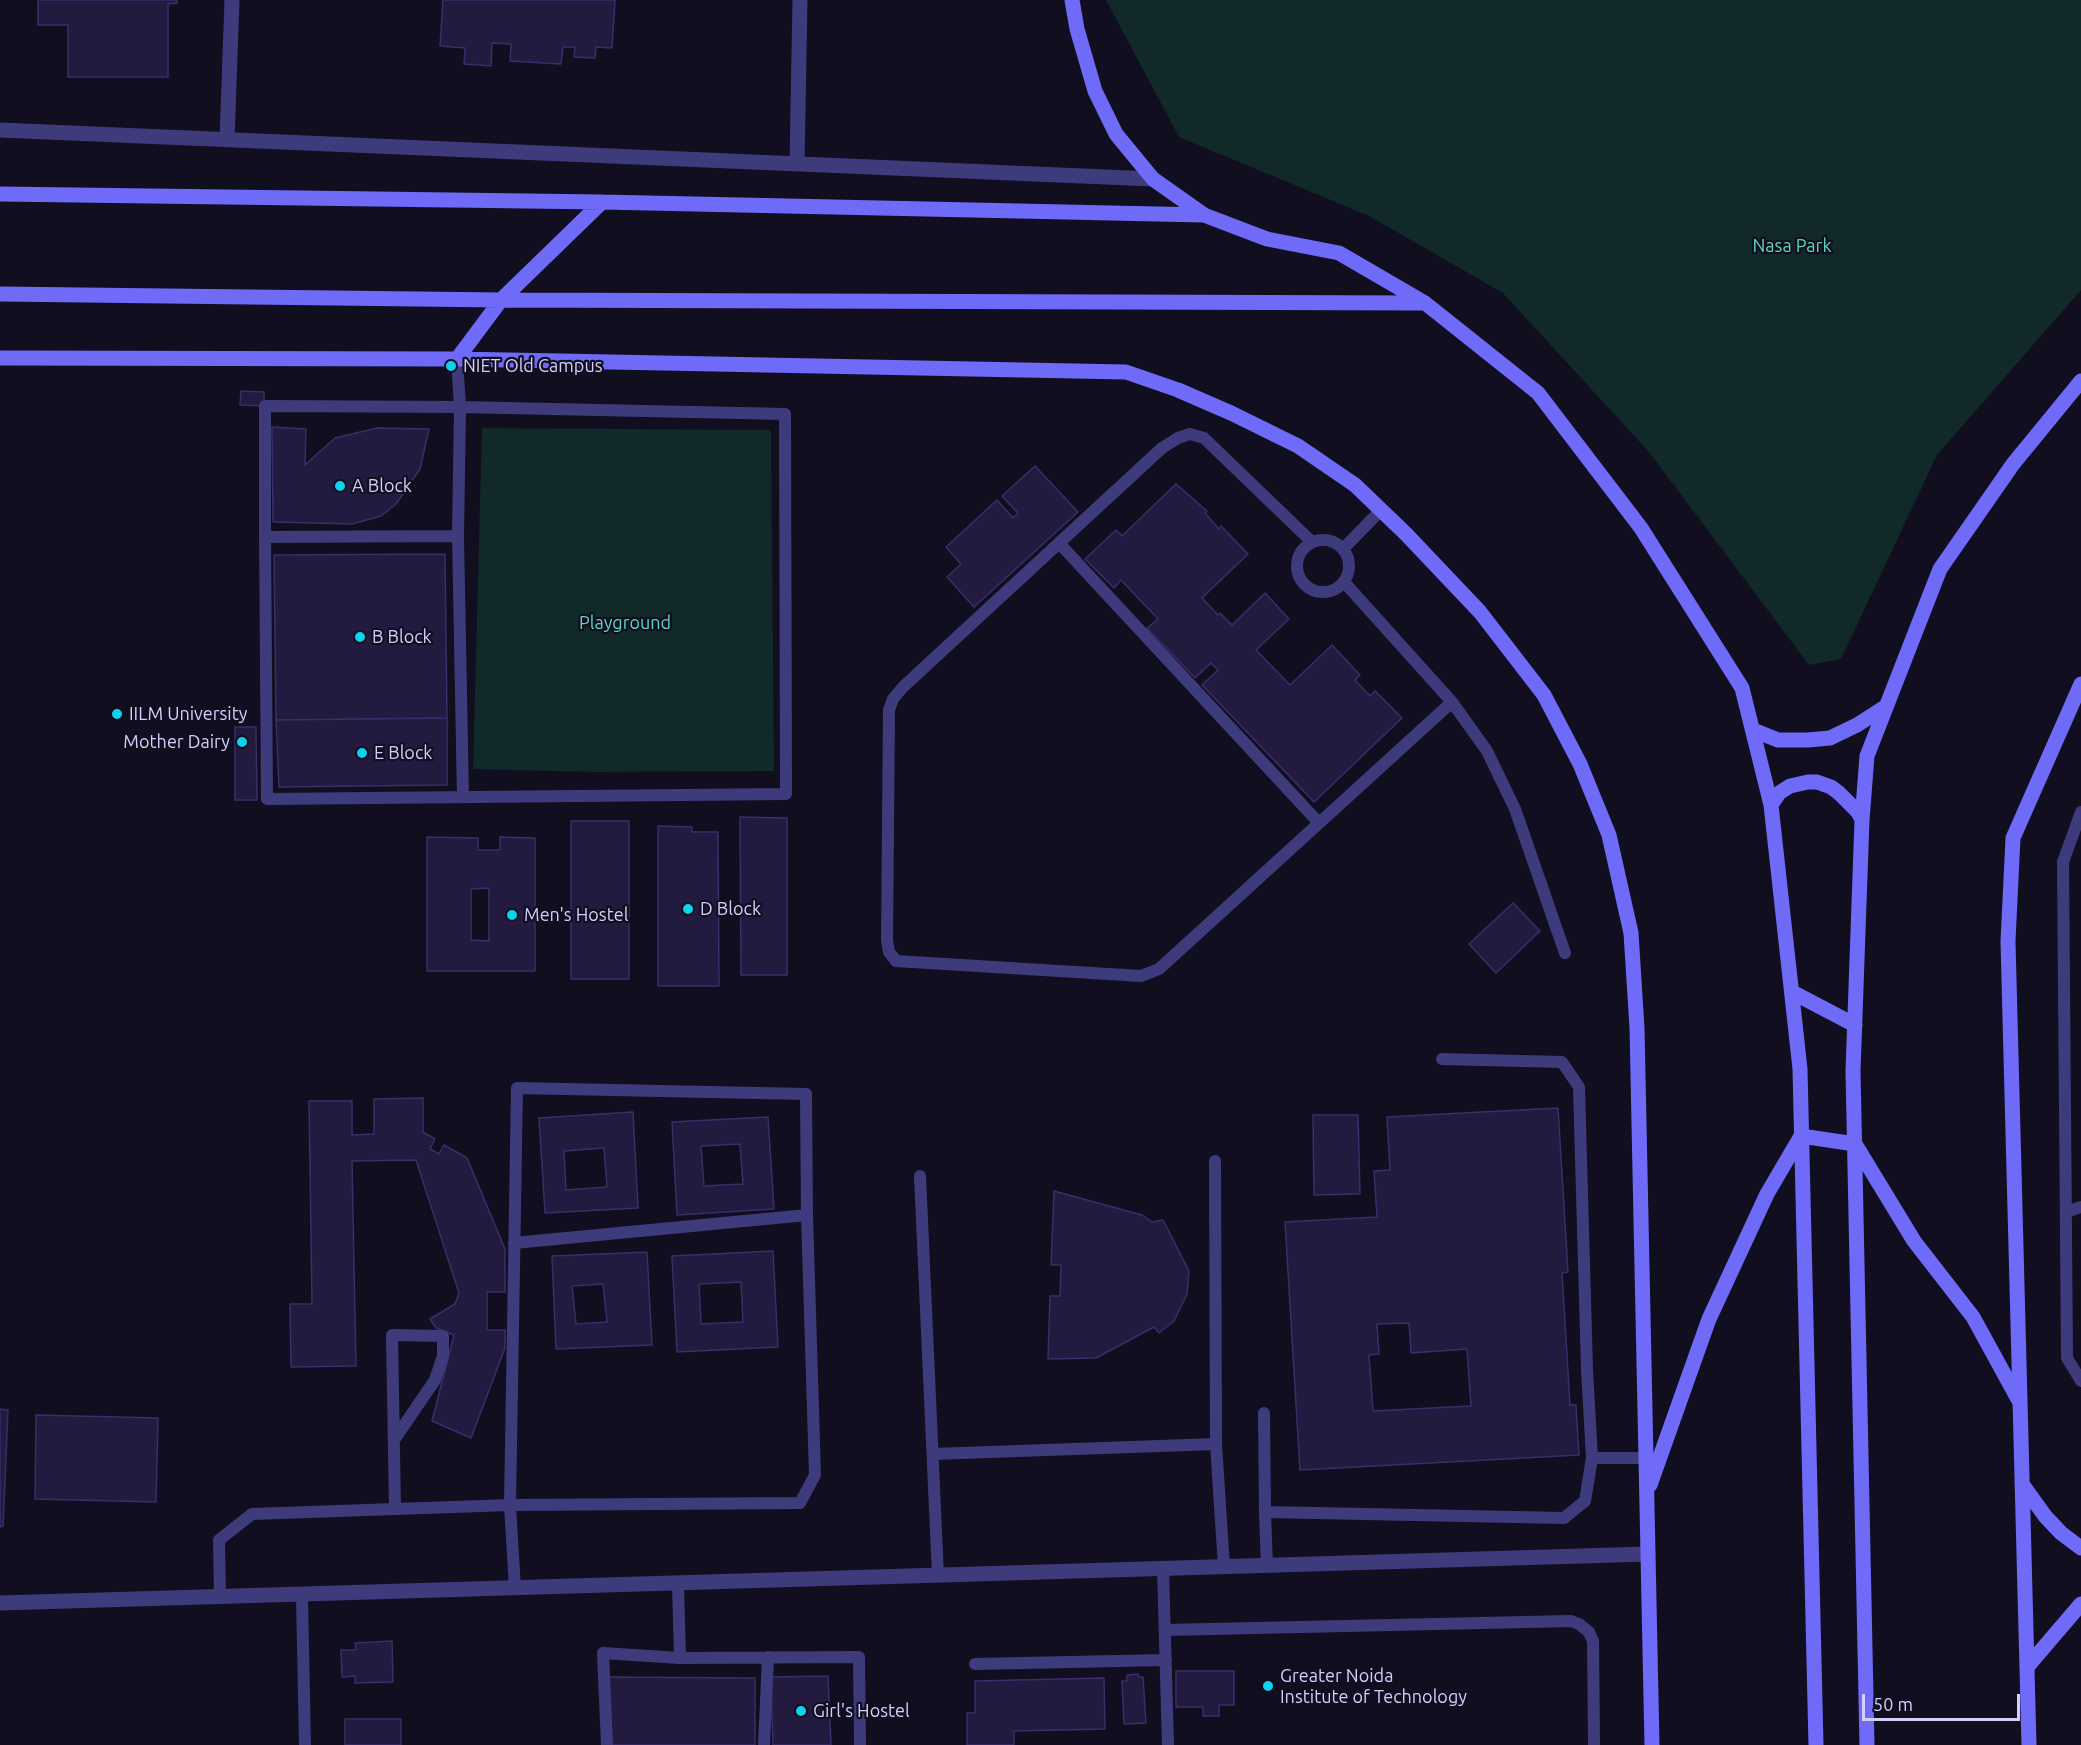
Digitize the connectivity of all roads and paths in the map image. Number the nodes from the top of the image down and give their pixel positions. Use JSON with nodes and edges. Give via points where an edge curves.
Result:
{"nodes":[{"id":1,"x":232,"y":0,"type":"edge"},
{"id":2,"x":800,"y":0,"type":"edge"},
{"id":3,"x":1072,"y":0,"type":"edge"},
{"id":4,"x":0,"y":130,"type":"edge"},
{"id":5,"x":227,"y":140,"type":"junction"},
{"id":6,"x":797,"y":164,"type":"junction"},
{"id":7,"x":1153,"y":179,"type":"junction"},
{"id":8,"x":0,"y":194,"type":"edge"},
{"id":9,"x":602,"y":202,"type":"junction"},
{"id":10,"x":1204,"y":215,"type":"junction"},
{"id":11,"x":0,"y":294,"type":"edge"},
{"id":12,"x":501,"y":300,"type":"junction"},
{"id":13,"x":1425,"y":303,"type":"junction"},
{"id":14,"x":0,"y":358,"type":"edge"},
{"id":15,"x":457,"y":359,"type":"junction"},
{"id":16,"x":2081,"y":381,"type":"edge"},
{"id":17,"x":460,"y":407,"type":"junction"},
{"id":18,"x":1381,"y":510,"type":"junction"},
{"id":19,"x":458,"y":536,"type":"junction"},
{"id":20,"x":265,"y":537,"type":"junction"},
{"id":21,"x":1312,"y":542,"type":"junction"},
{"id":22,"x":1059,"y":543,"type":"junction"},
{"id":23,"x":1344,"y":549,"type":"junction"},
{"id":24,"x":1344,"y":582,"type":"junction"},
{"id":25,"x":2081,"y":684,"type":"edge"},
{"id":26,"x":1452,"y":702,"type":"junction"},
{"id":27,"x":1885,"y":708,"type":"junction"},
{"id":28,"x":1753,"y":730,"type":"junction"},
{"id":29,"x":463,"y":797,"type":"junction"},
{"id":30,"x":1772,"y":805,"type":"junction"},
{"id":31,"x":2080,"y":818,"type":"edge"},
{"id":32,"x":1862,"y":820,"type":"junction"},
{"id":33,"x":1319,"y":823,"type":"junction"},
{"id":34,"x":1565,"y":953,"type":"dead end"},
{"id":35,"x":1792,"y":992,"type":"junction"},
{"id":36,"x":1855,"y":1025,"type":"junction"},
{"id":37,"x":1442,"y":1059,"type":"dead end"},
{"id":38,"x":1802,"y":1136,"type":"junction"},
{"id":39,"x":1855,"y":1144,"type":"junction"},
{"id":40,"x":1215,"y":1161,"type":"dead end"},
{"id":41,"x":921,"y":1176,"type":"dead end"},
{"id":42,"x":2081,"y":1207,"type":"edge"},
{"id":43,"x":2066,"y":1212,"type":"junction"},
{"id":44,"x":807,"y":1215,"type":"junction"},
{"id":45,"x":514,"y":1243,"type":"junction"},
{"id":46,"x":2081,"y":1381,"type":"edge"},
{"id":47,"x":2020,"y":1403,"type":"junction"},
{"id":48,"x":1264,"y":1413,"type":"dead end"},
{"id":49,"x":394,"y":1440,"type":"junction"},
{"id":50,"x":1216,"y":1444,"type":"junction"},
{"id":51,"x":933,"y":1454,"type":"junction"},
{"id":52,"x":1592,"y":1458,"type":"junction"},
{"id":53,"x":1646,"y":1458,"type":"junction"},
{"id":54,"x":2022,"y":1484,"type":"junction"},
{"id":55,"x":1647,"y":1493,"type":"junction"},
{"id":56,"x":510,"y":1505,"type":"junction"},
{"id":57,"x":395,"y":1509,"type":"junction"},
{"id":58,"x":1265,"y":1512,"type":"junction"},
{"id":59,"x":2081,"y":1548,"type":"edge"},
{"id":60,"x":1648,"y":1554,"type":"junction"},
{"id":61,"x":1267,"y":1566,"type":"junction"},
{"id":62,"x":1224,"y":1568,"type":"junction"},
{"id":63,"x":1163,"y":1569,"type":"junction"},
{"id":64,"x":938,"y":1576,"type":"junction"},
{"id":65,"x":678,"y":1584,"type":"junction"},
{"id":66,"x":515,"y":1589,"type":"junction"},
{"id":67,"x":220,"y":1596,"type":"junction"},
{"id":68,"x":302,"y":1596,"type":"junction"},
{"id":69,"x":0,"y":1604,"type":"edge"},
{"id":70,"x":2081,"y":1604,"type":"edge"},
{"id":71,"x":1165,"y":1630,"type":"junction"},
{"id":72,"x":768,"y":1657,"type":"junction"},
{"id":73,"x":680,"y":1658,"type":"junction"},
{"id":74,"x":1166,"y":1660,"type":"junction"},
{"id":75,"x":975,"y":1664,"type":"dead end"},
{"id":76,"x":2027,"y":1666,"type":"junction"},
{"id":77,"x":1815,"y":1711,"type":"junction"},
{"id":78,"x":1866,"y":1711,"type":"junction"},
{"id":79,"x":305,"y":1745,"type":"edge"},
{"id":80,"x":607,"y":1745,"type":"edge"},
{"id":81,"x":764,"y":1745,"type":"edge"},
{"id":82,"x":860,"y":1745,"type":"edge"},
{"id":83,"x":1168,"y":1745,"type":"edge"},
{"id":84,"x":1594,"y":1745,"type":"edge"},
{"id":85,"x":1652,"y":1745,"type":"edge"},
{"id":86,"x":1811,"y":1745,"type":"edge"},
{"id":87,"x":1816,"y":1745,"type":"edge"},
{"id":88,"x":1867,"y":1745,"type":"edge"},
{"id":89,"x":1873,"y":1745,"type":"edge"},
{"id":90,"x":2029,"y":1745,"type":"edge"}],
"edges":[{"from":1,"to":5,"type":"street"},
{"from":2,"to":6,"type":"street"},
{"from":3,"to":7,"type":"street","via":[[1095,91],[1116,134]]},
{"from":4,"to":5,"type":"street"},
{"from":5,"to":6,"type":"street"},
{"from":6,"to":7,"type":"street"},
{"from":7,"to":10,"type":"street"},
{"from":8,"to":9,"type":"street"},
{"from":9,"to":10,"type":"street"},
{"from":9,"to":12,"type":"street"},
{"from":10,"to":13,"type":"street","via":[[1267,239],[1339,253]]},
{"from":11,"to":12,"type":"street"},
{"from":12,"to":13,"type":"street"},
{"from":12,"to":15,"type":"street"},
{"from":13,"to":28,"type":"street","via":[[1538,393],[1641,528],[1742,688]]},
{"from":14,"to":15,"type":"street"},
{"from":15,"to":17,"type":"lane"},
{"from":15,"to":18,"type":"street","via":[[1126,372],[1178,390],[1298,446],[1355,485]]},
{"from":16,"to":27,"type":"street","via":[[2013,464],[1941,569]]},
{"from":17,"to":19,"type":"lane"},
{"from":17,"to":20,"type":"lane","via":[[265,406]]},
{"from":17,"to":29,"type":"lane","via":[[785,414],[786,794]]},
{"from":18,"to":23,"type":"lane"},
{"from":18,"to":53,"type":"street","via":[[1480,612],[1544,695],[1580,764],[1609,835],[1631,933],[1637,1028]]},
{"from":19,"to":20,"type":"lane"},
{"from":19,"to":29,"type":"lane"},
{"from":20,"to":29,"type":"lane","via":[[267,799]]},
{"from":21,"to":22,"type":"lane","via":[[1215,447],[1190,434],[1162,448]]},
{"from":21,"to":23,"type":"lane","via":[[1329,540]]},
{"from":21,"to":24,"type":"lane","via":[[1296,562],[1300,579],[1321,592]]},
{"from":22,"to":33,"type":"lane"},
{"from":22,"to":33,"type":"lane","via":[[893,699],[889,710],[887,940],[896,961],[1141,976],[1159,969]]},
{"from":23,"to":24,"type":"lane","via":[[1350,565]]},
{"from":24,"to":26,"type":"lane"},
{"from":25,"to":47,"type":"street","via":[[2013,838],[2008,941]]},
{"from":26,"to":33,"type":"lane"},
{"from":26,"to":34,"type":"lane","via":[[1487,751],[1515,809]]},
{"from":27,"to":28,"type":"street","via":[[1830,738],[1778,740]]},
{"from":27,"to":32,"type":"street","via":[[1867,756]]},
{"from":28,"to":30,"type":"street"},
{"from":30,"to":32,"type":"street","via":[[1790,786],[1824,783],[1839,793]]},
{"from":30,"to":35,"type":"street"},
{"from":31,"to":43,"type":"lane","via":[[2063,862]]},
{"from":32,"to":36,"type":"street"},
{"from":35,"to":36,"type":"street"},
{"from":35,"to":38,"type":"street"},
{"from":36,"to":39,"type":"street"},
{"from":37,"to":52,"type":"lane","via":[[1562,1062],[1579,1087]]},
{"from":38,"to":39,"type":"street"},
{"from":38,"to":55,"type":"street","via":[[1767,1194],[1709,1319]]},
{"from":38,"to":77,"type":"street"},
{"from":39,"to":47,"type":"street","via":[[1914,1241],[1973,1317]]},
{"from":39,"to":78,"type":"street"},
{"from":40,"to":50,"type":"lane"},
{"from":41,"to":51,"type":"lane"},
{"from":42,"to":43,"type":"lane"},
{"from":43,"to":46,"type":"lane","via":[[2067,1358]]},
{"from":44,"to":45,"type":"lane"},
{"from":44,"to":45,"type":"lane","via":[[806,1094],[517,1088]]},
{"from":44,"to":56,"type":"lane","via":[[815,1475],[800,1503]]},
{"from":45,"to":56,"type":"lane"},
{"from":47,"to":54,"type":"street"},
{"from":48,"to":58,"type":"lane"},
{"from":49,"to":49,"type":"lane","via":[[392,1335],[443,1336],[443,1356],[435,1380]]},
{"from":49,"to":57,"type":"lane"},
{"from":50,"to":51,"type":"lane"},
{"from":50,"to":62,"type":"lane"},
{"from":51,"to":64,"type":"lane"},
{"from":52,"to":53,"type":"lane"},
{"from":52,"to":58,"type":"lane","via":[[1585,1501],[1564,1518]]},
{"from":53,"to":55,"type":"street"},
{"from":54,"to":59,"type":"street","via":[[2044,1516]]},
{"from":54,"to":76,"type":"street"},
{"from":55,"to":60,"type":"street"},
{"from":56,"to":57,"type":"lane"},
{"from":56,"to":66,"type":"lane"},
{"from":57,"to":67,"type":"lane","via":[[252,1514],[219,1540]]},
{"from":58,"to":61,"type":"lane"},
{"from":60,"to":61,"type":"street"},
{"from":60,"to":85,"type":"street"},
{"from":61,"to":62,"type":"street"},
{"from":62,"to":63,"type":"street"},
{"from":63,"to":64,"type":"street"},
{"from":63,"to":71,"type":"lane"},
{"from":64,"to":65,"type":"street"},
{"from":65,"to":66,"type":"street"},
{"from":65,"to":73,"type":"lane"},
{"from":66,"to":68,"type":"street"},
{"from":67,"to":68,"type":"street"},
{"from":67,"to":69,"type":"street"},
{"from":68,"to":79,"type":"lane"},
{"from":70,"to":76,"type":"street"},
{"from":71,"to":74,"type":"lane"},
{"from":71,"to":84,"type":"lane","via":[[1571,1621],[1589,1632],[1593,1641]]},
{"from":72,"to":73,"type":"lane"},
{"from":72,"to":81,"type":"lane"},
{"from":72,"to":82,"type":"lane","via":[[859,1657]]},
{"from":73,"to":80,"type":"lane","via":[[603,1653]]},
{"from":74,"to":75,"type":"lane"},
{"from":74,"to":83,"type":"lane"},
{"from":76,"to":90,"type":"street"},
{"from":77,"to":86,"type":"street"},
{"from":77,"to":87,"type":"street"},
{"from":78,"to":88,"type":"street"},
{"from":78,"to":89,"type":"street"}]}
